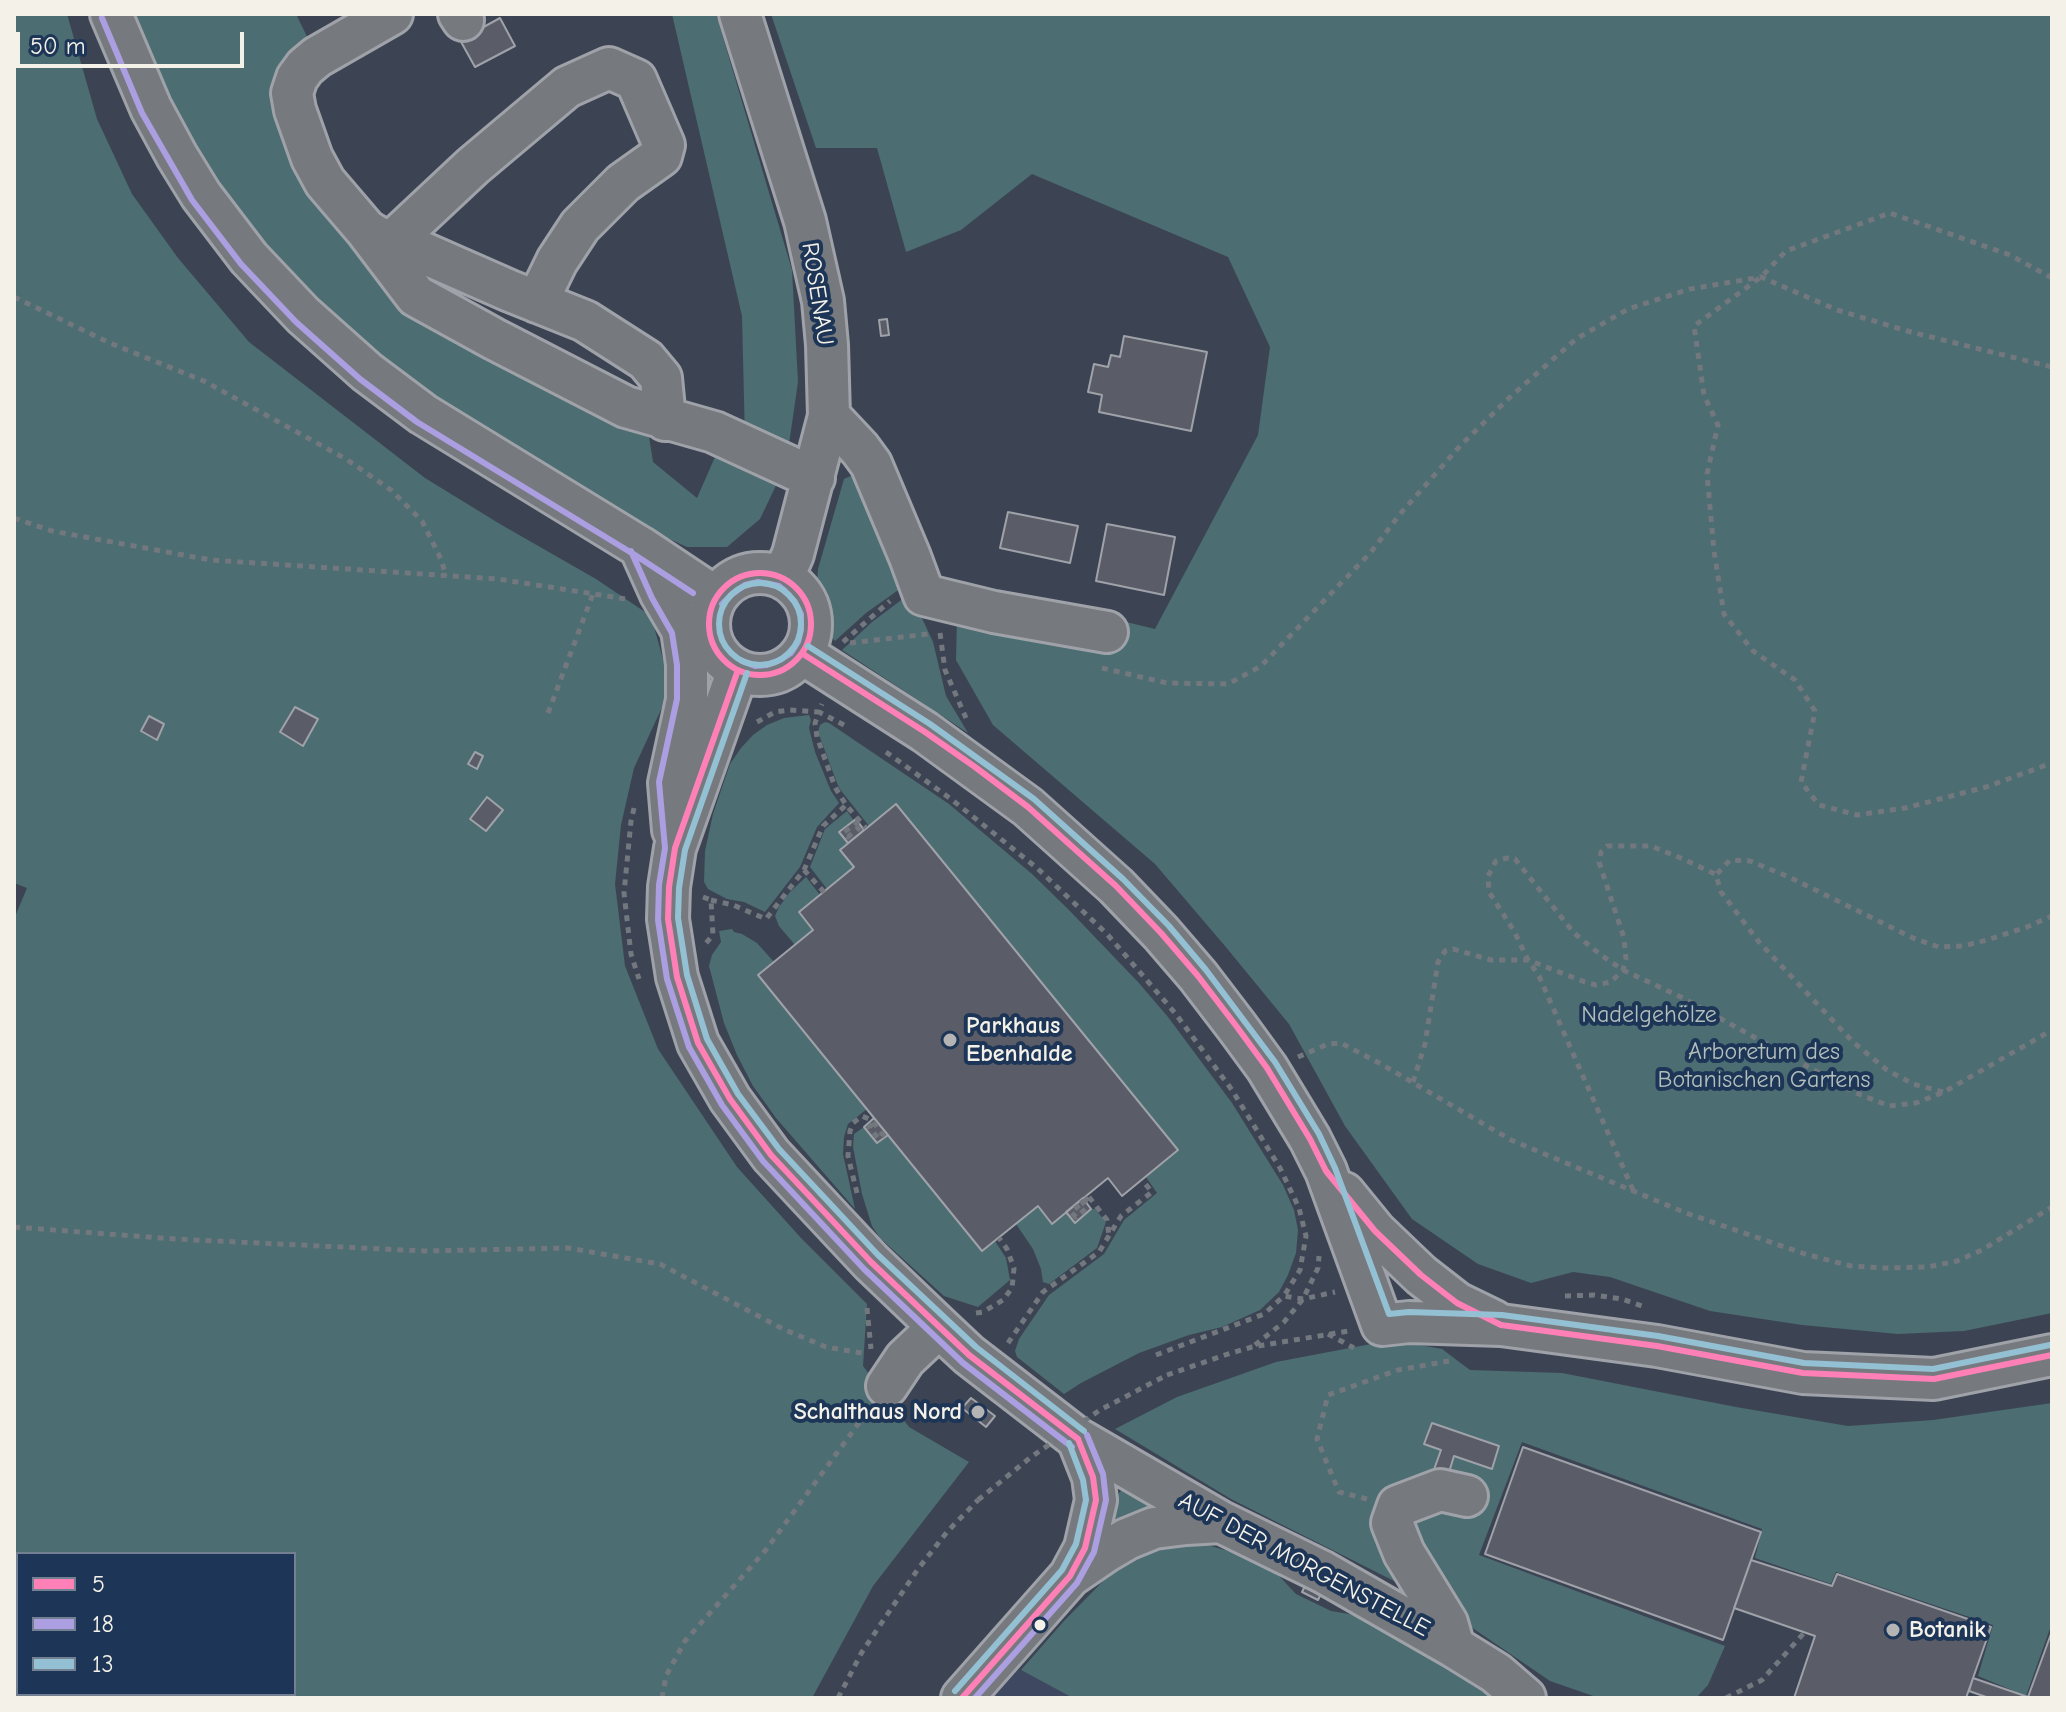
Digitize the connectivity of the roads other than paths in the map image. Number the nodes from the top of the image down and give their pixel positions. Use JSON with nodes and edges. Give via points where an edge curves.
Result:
{"nodes":[{"id":1,"x":111,"y":14,"type":"edge"},
{"id":2,"x":392,"y":14,"type":"edge"},
{"id":3,"x":740,"y":14,"type":"edge"},
{"id":4,"x":380,"y":235,"type":"junction"},
{"id":5,"x":537,"y":302,"type":"junction"},
{"id":6,"x":829,"y":416,"type":"junction"},
{"id":7,"x":665,"y":420,"type":"junction"},
{"id":8,"x":814,"y":478,"type":"junction"},
{"id":9,"x":640,"y":547,"type":"junction"},
{"id":10,"x":783,"y":577,"type":"junction"},
{"id":11,"x":715,"y":597,"type":"junction"},
{"id":12,"x":1095,"y":632,"type":"road end"},
{"id":13,"x":825,"y":657,"type":"junction"},
{"id":14,"x":738,"y":670,"type":"junction"},
{"id":15,"x":675,"y":848,"type":"junction"},
{"id":16,"x":1326,"y":1171,"type":"junction"},
{"id":17,"x":953,"y":1320,"type":"junction"},
{"id":18,"x":1501,"y":1325,"type":"junction"},
{"id":19,"x":2052,"y":1355,"type":"edge"},
{"id":20,"x":879,"y":1370,"type":"road end"},
{"id":21,"x":1062,"y":1444,"type":"junction"},
{"id":22,"x":1467,"y":1496,"type":"dead end"},
{"id":23,"x":1221,"y":1522,"type":"junction"},
{"id":24,"x":1070,"y":1576,"type":"junction"},
{"id":25,"x":1454,"y":1647,"type":"junction"},
{"id":26,"x":962,"y":1698,"type":"edge"},
{"id":27,"x":1525,"y":1698,"type":"edge"}],
"edges":[{"from":1,"to":9,"type":"street","via":[[177,156],[222,224],[273,285],[346,354],[423,414]]},
{"from":2,"to":4,"type":"street","via":[[317,57],[297,78],[292,93],[325,182]]},
{"from":3,"to":6,"type":"street","name":"ROSENAU","via":[[815,261],[826,331]]},
{"from":4,"to":5,"type":"street"},
{"from":4,"to":5,"type":"street","via":[[567,87],[609,68],[636,80],[664,145],[661,156],[623,183],[580,226]]},
{"from":4,"to":7,"type":"street","via":[[416,296],[626,407]]},
{"from":5,"to":7,"type":"street","via":[[585,321],[646,360],[661,378]]},
{"from":6,"to":8,"type":"street","name":"ROSENAU"},
{"from":6,"to":12,"type":"street","via":[[871,464],[924,595]]},
{"from":7,"to":8,"type":"street","via":[[714,432]]},
{"from":8,"to":10,"type":"street","name":"ROSENAU"},
{"from":9,"to":11,"type":"street"},
{"from":9,"to":15,"type":"street","via":[[682,630],[687,664],[687,700],[669,783]]},
{"from":10,"to":11,"type":"street","via":[[758,572],[741,576]]},
{"from":10,"to":13,"type":"street","via":[[803,596],[811,612],[811,630]]},
{"from":11,"to":14,"type":"street","via":[[709,632],[724,661]]},
{"from":13,"to":14,"type":"street","via":[[769,675]]},
{"from":13,"to":16,"type":"street","via":[[996,783],[1116,886],[1237,1027]]},
{"from":14,"to":15,"type":"street"},
{"from":15,"to":17,"type":"street","name":"AUF DER MORGENSTELLE","via":[[668,919],[677,977],[698,1043],[730,1099],[771,1155],[871,1262]]},
{"from":16,"to":18,"type":"street","via":[[1375,1231],[1421,1275],[1457,1303]]},
{"from":16,"to":18,"type":"street","via":[[1382,1325]]},
{"from":17,"to":20,"type":"street","via":[[905,1359]]},
{"from":17,"to":21,"type":"street","name":"AUF DER MORGENSTELLE","via":[[969,1355]]},
{"from":18,"to":19,"type":"street","via":[[1803,1373],[1934,1379]]},
{"from":21,"to":23,"type":"street","name":"AUF DER MORGENSTELLE"},
{"from":21,"to":24,"type":"street","via":[[1093,1477],[1096,1500],[1085,1548]]},
{"from":22,"to":25,"type":"street","via":[[1440,1490],[1398,1506],[1392,1523],[1447,1623]]},
{"from":23,"to":24,"type":"street","via":[[1154,1528]]},
{"from":23,"to":25,"type":"street","name":"AUF DER MORGENSTELLE","via":[[1323,1572]]},
{"from":24,"to":26,"type":"street"},
{"from":25,"to":27,"type":"street","name":"AUF DER MORGENSTELLE"}]}
